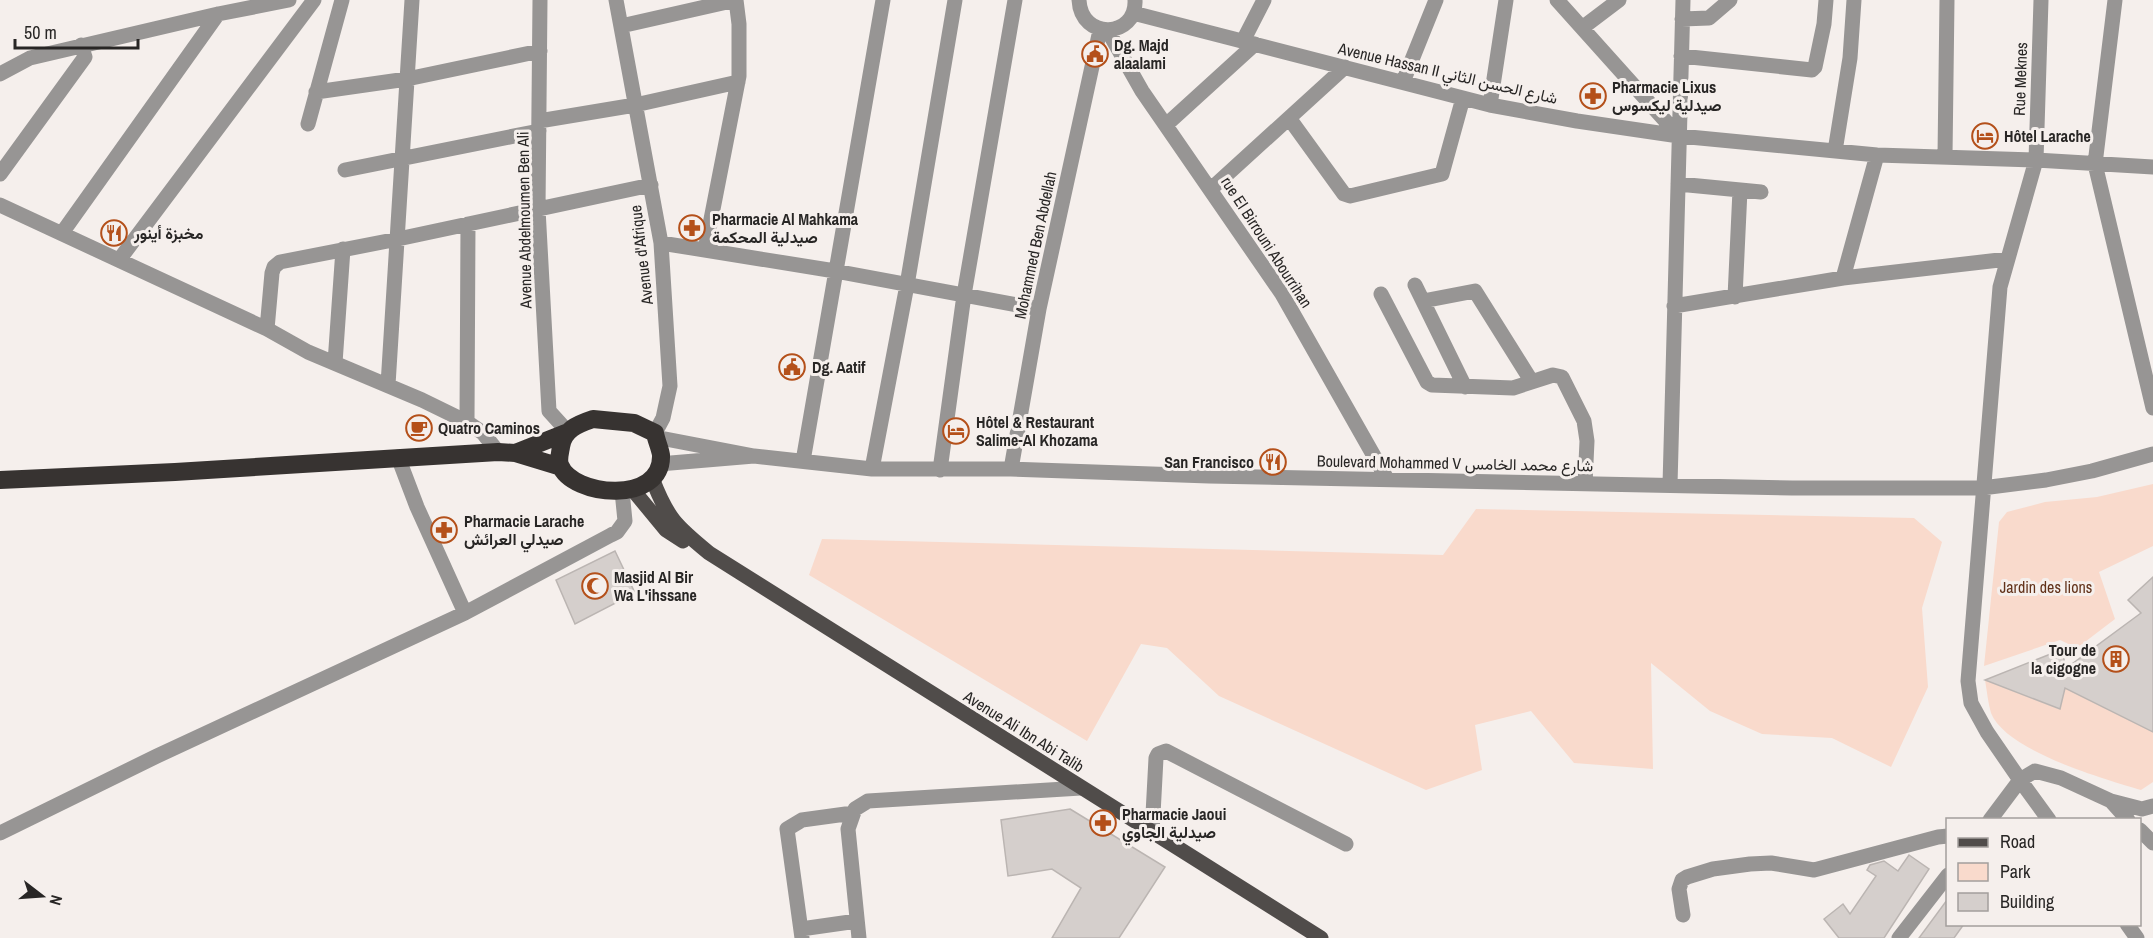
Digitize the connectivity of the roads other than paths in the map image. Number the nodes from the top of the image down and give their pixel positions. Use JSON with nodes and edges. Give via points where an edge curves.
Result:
{"nodes":[{"id":1,"x":289,"y":0,"type":"edge"},
{"id":2,"x":314,"y":0,"type":"edge"},
{"id":3,"x":342,"y":0,"type":"edge"},
{"id":4,"x":412,"y":0,"type":"edge"},
{"id":5,"x":540,"y":0,"type":"edge"},
{"id":6,"x":616,"y":0,"type":"edge"},
{"id":7,"x":736,"y":0,"type":"edge"},
{"id":8,"x":883,"y":0,"type":"edge"},
{"id":9,"x":955,"y":0,"type":"edge"},
{"id":10,"x":1015,"y":0,"type":"edge"},
{"id":11,"x":1079,"y":0,"type":"edge"},
{"id":12,"x":1264,"y":0,"type":"edge"},
{"id":13,"x":1436,"y":0,"type":"edge"},
{"id":14,"x":1506,"y":0,"type":"edge"},
{"id":15,"x":1557,"y":0,"type":"edge"},
{"id":16,"x":1619,"y":0,"type":"edge"},
{"id":17,"x":1683,"y":0,"type":"edge"},
{"id":18,"x":1730,"y":0,"type":"edge"},
{"id":19,"x":1826,"y":0,"type":"edge"},
{"id":20,"x":1854,"y":0,"type":"edge"},
{"id":21,"x":1947,"y":0,"type":"edge"},
{"id":22,"x":2041,"y":0,"type":"edge"},
{"id":23,"x":2115,"y":0,"type":"edge"},
{"id":24,"x":1134,"y":6,"type":"edge"},
{"id":25,"x":218,"y":14,"type":"junction"},
{"id":26,"x":1682,"y":19,"type":"junction"},
{"id":27,"x":621,"y":26,"type":"junction"},
{"id":28,"x":1582,"y":28,"type":"junction"},
{"id":29,"x":1104,"y":30,"type":"junction"},
{"id":30,"x":1249,"y":43,"type":"junction"},
{"id":31,"x":81,"y":45,"type":"junction"},
{"id":32,"x":540,"y":51,"type":"junction"},
{"id":33,"x":1681,"y":56,"type":"junction"},
{"id":34,"x":1345,"y":67,"type":"junction"},
{"id":35,"x":0,"y":74,"type":"edge"},
{"id":36,"x":407,"y":79,"type":"junction"},
{"id":37,"x":738,"y":82,"type":"junction"},
{"id":38,"x":1403,"y":82,"type":"junction"},
{"id":39,"x":316,"y":92,"type":"junction"},
{"id":40,"x":1463,"y":98,"type":"junction"},
{"id":41,"x":635,"y":105,"type":"junction"},
{"id":42,"x":1490,"y":105,"type":"junction"},
{"id":43,"x":1289,"y":118,"type":"junction"},
{"id":44,"x":308,"y":124,"type":"dead end"},
{"id":45,"x":1166,"y":125,"type":"junction"},
{"id":46,"x":539,"y":126,"type":"junction"},
{"id":47,"x":1679,"y":136,"type":"junction"},
{"id":48,"x":1835,"y":151,"type":"junction"},
{"id":49,"x":1877,"y":155,"type":"junction"},
{"id":50,"x":1945,"y":156,"type":"junction"},
{"id":51,"x":402,"y":159,"type":"junction"},
{"id":52,"x":2036,"y":160,"type":"junction"},
{"id":53,"x":2095,"y":164,"type":"junction"},
{"id":54,"x":2153,"y":167,"type":"edge"},
{"id":55,"x":345,"y":170,"type":"dead end"},
{"id":56,"x":0,"y":174,"type":"edge"},
{"id":57,"x":1678,"y":184,"type":"junction"},
{"id":58,"x":651,"y":185,"type":"junction"},
{"id":59,"x":1211,"y":189,"type":"junction"},
{"id":60,"x":1740,"y":190,"type":"junction"},
{"id":61,"x":1761,"y":192,"type":"dead end"},
{"id":62,"x":0,"y":205,"type":"edge"},
{"id":63,"x":538,"y":209,"type":"junction"},
{"id":64,"x":468,"y":224,"type":"junction"},
{"id":65,"x":62,"y":233,"type":"junction"},
{"id":66,"x":398,"y":239,"type":"junction"},
{"id":67,"x":661,"y":243,"type":"junction"},
{"id":68,"x":343,"y":249,"type":"junction"},
{"id":69,"x":705,"y":250,"type":"junction"},
{"id":70,"x":2008,"y":259,"type":"junction"},
{"id":71,"x":119,"y":260,"type":"junction"},
{"id":72,"x":835,"y":271,"type":"junction"},
{"id":73,"x":1843,"y":278,"type":"junction"},
{"id":74,"x":907,"y":285,"type":"junction"},
{"id":75,"x":1415,"y":285,"type":"dead end"},
{"id":76,"x":1382,"y":294,"type":"dead end"},
{"id":77,"x":964,"y":295,"type":"junction"},
{"id":78,"x":1735,"y":297,"type":"junction"},
{"id":79,"x":1423,"y":301,"type":"junction"},
{"id":80,"x":1674,"y":306,"type":"junction"},
{"id":81,"x":1040,"y":309,"type":"junction"},
{"id":82,"x":267,"y":329,"type":"junction"},
{"id":83,"x":335,"y":363,"type":"junction"},
{"id":84,"x":1532,"y":382,"type":"junction"},
{"id":85,"x":388,"y":386,"type":"junction"},
{"id":86,"x":1465,"y":387,"type":"junction"},
{"id":87,"x":2153,"y":408,"type":"edge"},
{"id":88,"x":467,"y":422,"type":"junction"},
{"id":89,"x":568,"y":432,"type":"junction"},
{"id":90,"x":655,"y":435,"type":"junction"},
{"id":91,"x":507,"y":452,"type":"junction"},
{"id":92,"x":2153,"y":454,"type":"edge"},
{"id":93,"x":754,"y":456,"type":"junction"},
{"id":94,"x":398,"y":457,"type":"junction"},
{"id":95,"x":803,"y":461,"type":"junction"},
{"id":96,"x":561,"y":467,"type":"junction"},
{"id":97,"x":872,"y":469,"type":"junction"},
{"id":98,"x":1011,"y":469,"type":"junction"},
{"id":99,"x":940,"y":470,"type":"junction"},
{"id":100,"x":656,"y":471,"type":"junction"},
{"id":101,"x":1387,"y":479,"type":"junction"},
{"id":102,"x":0,"y":480,"type":"edge"},
{"id":103,"x":1585,"y":484,"type":"junction"},
{"id":104,"x":1670,"y":485,"type":"junction"},
{"id":105,"x":1982,"y":488,"type":"junction"},
{"id":106,"x":627,"y":491,"type":"junction"},
{"id":107,"x":709,"y":553,"type":"junction"},
{"id":108,"x":465,"y":613,"type":"junction"},
{"id":109,"x":2020,"y":780,"type":"junction"},
{"id":110,"x":1081,"y":789,"type":"junction"},
{"id":111,"x":2111,"y":801,"type":"junction"},
{"id":112,"x":2153,"y":806,"type":"edge"},
{"id":113,"x":853,"y":813,"type":"junction"},
{"id":114,"x":1991,"y":818,"type":"edge"},
{"id":115,"x":2048,"y":818,"type":"edge"},
{"id":116,"x":2127,"y":818,"type":"edge"},
{"id":117,"x":0,"y":832,"type":"edge"},
{"id":118,"x":2141,"y":832,"type":"edge"},
{"id":119,"x":1152,"y":833,"type":"junction"},
{"id":120,"x":1946,"y":836,"type":"edge"},
{"id":121,"x":2153,"y":843,"type":"edge"},
{"id":122,"x":1346,"y":844,"type":"dead end"},
{"id":123,"x":1946,"y":876,"type":"edge"},
{"id":124,"x":1683,"y":915,"type":"dead end"},
{"id":125,"x":857,"y":921,"type":"junction"},
{"id":126,"x":801,"y":934,"type":"edge"},
{"id":127,"x":859,"y":938,"type":"edge"},
{"id":128,"x":1321,"y":938,"type":"edge"},
{"id":129,"x":1899,"y":938,"type":"edge"}],
"edges":[{"from":1,"to":25,"type":"street"},
{"from":2,"to":71,"type":"street"},
{"from":3,"to":39,"type":"street"},
{"from":4,"to":36,"type":"street"},
{"from":5,"to":32,"type":"street","name":"Avenue Abdelmoumen Ben Ali"},
{"from":6,"to":27,"type":"street","name":"Avenue d'Afrique"},
{"from":7,"to":27,"type":"street"},
{"from":7,"to":37,"type":"street"},
{"from":8,"to":72,"type":"street"},
{"from":9,"to":74,"type":"street"},
{"from":10,"to":77,"type":"street"},
{"from":11,"to":29,"type":"street","name":"rue El Birrouni Abourrihan","via":[[1086,21]]},
{"from":12,"to":30,"type":"street"},
{"from":13,"to":38,"type":"street"},
{"from":14,"to":42,"type":"street"},
{"from":15,"to":28,"type":"street"},
{"from":16,"to":28,"type":"street"},
{"from":17,"to":26,"type":"street"},
{"from":18,"to":26,"type":"street","via":[[1709,18]]},
{"from":19,"to":33,"type":"street","via":[[1812,70]]},
{"from":20,"to":48,"type":"street","via":[[1850,58]]},
{"from":21,"to":50,"type":"street"},
{"from":22,"to":52,"type":"street","name":"Rue Meknes"},
{"from":23,"to":53,"type":"street"},
{"from":24,"to":29,"type":"street","via":[[1123,25]]},
{"from":24,"to":30,"type":"street","name":"Avenue Hassan II شارع الحسن الثاني"},
{"from":25,"to":31,"type":"street"},
{"from":25,"to":65,"type":"street"},
{"from":26,"to":33,"type":"street"},
{"from":27,"to":41,"type":"street","name":"Avenue d'Afrique"},
{"from":28,"to":47,"type":"street"},
{"from":29,"to":45,"type":"street","name":"rue El Birrouni Abourrihan"},
{"from":29,"to":81,"type":"street","name":"Mohammed Ben Abdellah"},
{"from":30,"to":34,"type":"street","name":"Avenue Hassan II شارع الحسن الثاني"},
{"from":30,"to":45,"type":"street"},
{"from":31,"to":35,"type":"street","via":[[30,58]]},
{"from":31,"to":56,"type":"street","via":[[86,57]]},
{"from":32,"to":36,"type":"street"},
{"from":32,"to":46,"type":"street","name":"Avenue Abdelmoumen Ben Ali"},
{"from":33,"to":47,"type":"street"},
{"from":34,"to":38,"type":"street","name":"Avenue Hassan II شارع الحسن الثاني"},
{"from":34,"to":43,"type":"street"},
{"from":36,"to":39,"type":"street"},
{"from":36,"to":51,"type":"street"},
{"from":37,"to":41,"type":"street"},
{"from":37,"to":69,"type":"street"},
{"from":38,"to":40,"type":"street","name":"Avenue Hassan II شارع الحسن الثاني"},
{"from":39,"to":44,"type":"street"},
{"from":40,"to":42,"type":"street","name":"Avenue Hassan II شارع الحسن الثاني"},
{"from":40,"to":43,"type":"street","via":[[1442,174],[1350,196],[1344,194]]},
{"from":41,"to":46,"type":"street"},
{"from":41,"to":58,"type":"street","name":"Avenue d'Afrique"},
{"from":42,"to":47,"type":"street","name":"Avenue Hassan II شارع الحسن الثاني"},
{"from":43,"to":59,"type":"street"},
{"from":45,"to":59,"type":"street","name":"rue El Birrouni Abourrihan"},
{"from":46,"to":51,"type":"street"},
{"from":46,"to":63,"type":"street","name":"Avenue Abdelmoumen Ben Ali"},
{"from":47,"to":48,"type":"street","name":"Avenue Hassan II شارع الحسن الثاني"},
{"from":47,"to":57,"type":"street"},
{"from":48,"to":49,"type":"street","name":"Avenue Hassan II شارع الحسن الثاني"},
{"from":49,"to":50,"type":"street","name":"Avenue Hassan II شارع الحسن الثاني"},
{"from":49,"to":73,"type":"street"},
{"from":50,"to":52,"type":"street","name":"Avenue Hassan II شارع الحسن الثاني"},
{"from":51,"to":55,"type":"street"},
{"from":51,"to":66,"type":"street"},
{"from":52,"to":53,"type":"street","name":"Avenue Hassan II شارع الحسن الثاني"},
{"from":52,"to":70,"type":"street","name":"Rue Meknes"},
{"from":53,"to":54,"type":"street","name":"Avenue Hassan II شارع الحسن الثاني"},
{"from":53,"to":87,"type":"street"},
{"from":57,"to":60,"type":"street"},
{"from":57,"to":80,"type":"street"},
{"from":58,"to":63,"type":"street"},
{"from":58,"to":67,"type":"street","name":"Avenue d'Afrique"},
{"from":59,"to":101,"type":"street","name":"rue El Birrouni Abourrihan","via":[[1282,294]]},
{"from":60,"to":61,"type":"street"},
{"from":60,"to":78,"type":"street"},
{"from":62,"to":65,"type":"street"},
{"from":63,"to":64,"type":"street"},
{"from":63,"to":89,"type":"street","name":"Avenue Abdelmoumen Ben Ali","via":[[549,411]]},
{"from":64,"to":66,"type":"street"},
{"from":64,"to":88,"type":"street"},
{"from":65,"to":71,"type":"street"},
{"from":66,"to":68,"type":"street"},
{"from":66,"to":85,"type":"street"},
{"from":67,"to":69,"type":"street"},
{"from":67,"to":90,"type":"street","name":"Avenue d'Afrique","via":[[670,386]]},
{"from":68,"to":82,"type":"street","via":[[277,263],[272,273]]},
{"from":68,"to":83,"type":"street"},
{"from":69,"to":72,"type":"street"},
{"from":70,"to":73,"type":"street"},
{"from":70,"to":105,"type":"street","name":"Rue Meknes","via":[[2000,287]]},
{"from":71,"to":82,"type":"street"},
{"from":72,"to":74,"type":"street"},
{"from":72,"to":95,"type":"street"},
{"from":73,"to":78,"type":"street"},
{"from":74,"to":77,"type":"street"},
{"from":74,"to":97,"type":"street"},
{"from":75,"to":79,"type":"street"},
{"from":76,"to":86,"type":"street","via":[[1428,382],[1439,387]]},
{"from":77,"to":81,"type":"street"},
{"from":77,"to":99,"type":"street"},
{"from":78,"to":80,"type":"street"},
{"from":79,"to":84,"type":"street","via":[[1475,291]]},
{"from":79,"to":86,"type":"street"},
{"from":80,"to":104,"type":"street"},
{"from":81,"to":98,"type":"street","name":"Mohammed Ben Abdellah"},
{"from":82,"to":83,"type":"street"},
{"from":83,"to":85,"type":"street"},
{"from":84,"to":86,"type":"street","via":[[1513,388]]},
{"from":84,"to":103,"type":"street","via":[[1562,376],[1584,421]]},
{"from":85,"to":88,"type":"street"},
{"from":88,"to":91,"type":"street"},
{"from":89,"to":90,"type":"highway","via":[[580,423],[609,419],[634,423]]},
{"from":89,"to":91,"type":"highway"},
{"from":89,"to":96,"type":"highway","via":[[562,439]]},
{"from":90,"to":93,"type":"street","name":"Boulevard Mohammed V شارع محمد الخامس"},
{"from":90,"to":100,"type":"highway","via":[[661,454]]},
{"from":91,"to":94,"type":"highway"},
{"from":91,"to":96,"type":"highway"},
{"from":92,"to":105,"type":"street","name":"Boulevard Mohammed V شارع محمد الخامس","via":[[2046,480]]},
{"from":93,"to":95,"type":"street","name":"Boulevard Mohammed V شارع محمد الخامس"},
{"from":93,"to":100,"type":"street","name":"Boulevard Mohammed V شارع محمد الخامس"},
{"from":94,"to":102,"type":"highway"},
{"from":94,"to":108,"type":"street"},
{"from":95,"to":97,"type":"street","name":"Boulevard Mohammed V شارع محمد الخامس"},
{"from":96,"to":106,"type":"highway","via":[[570,477],[587,485]]},
{"from":97,"to":99,"type":"street","name":"Boulevard Mohammed V شارع محمد الخامس"},
{"from":98,"to":99,"type":"street","name":"Boulevard Mohammed V شارع محمد الخامس"},
{"from":98,"to":101,"type":"street","name":"Boulevard Mohammed V شارع محمد الخامس"},
{"from":100,"to":106,"type":"highway"},
{"from":100,"to":107,"type":"main road","via":[[662,504],[672,519]]},
{"from":101,"to":103,"type":"street","name":"Boulevard Mohammed V شارع محمد الخامس"},
{"from":103,"to":104,"type":"street","name":"Boulevard Mohammed V شارع محمد الخامس"},
{"from":104,"to":105,"type":"street","name":"Boulevard Mohammed V شارع محمد الخامس"},
{"from":105,"to":109,"type":"street","name":"Rue Meknes","via":[[1968,681],[1971,703]]},
{"from":106,"to":107,"type":"main road","via":[[666,530]]},
{"from":106,"to":108,"type":"street","via":[[625,521],[617,532]]},
{"from":107,"to":110,"type":"main road","name":"Avenue Ali Ibn Abi Talib"},
{"from":108,"to":117,"type":"street"},
{"from":109,"to":111,"type":"street","via":[[2041,771]]},
{"from":109,"to":114,"type":"street"},
{"from":109,"to":115,"type":"street","name":"Rue Meknes"},
{"from":110,"to":113,"type":"street","via":[[868,801]]},
{"from":110,"to":119,"type":"main road","name":"Avenue Ali Ibn Abi Talib"},
{"from":111,"to":112,"type":"street","via":[[2142,809]]},
{"from":111,"to":116,"type":"street"},
{"from":113,"to":125,"type":"street","via":[[848,830]]},
{"from":113,"to":126,"type":"street","via":[[802,820],[787,829]]},
{"from":118,"to":121,"type":"street"},
{"from":119,"to":122,"type":"street","via":[[1156,758],[1166,751]]},
{"from":119,"to":128,"type":"main road","name":"Avenue Ali Ibn Abi Talib"},
{"from":120,"to":124,"type":"street","via":[[1814,870],[1771,863],[1713,869],[1682,880],[1679,889]]},
{"from":123,"to":129,"type":"street"},
{"from":125,"to":126,"type":"street"},
{"from":125,"to":127,"type":"street"}]}
